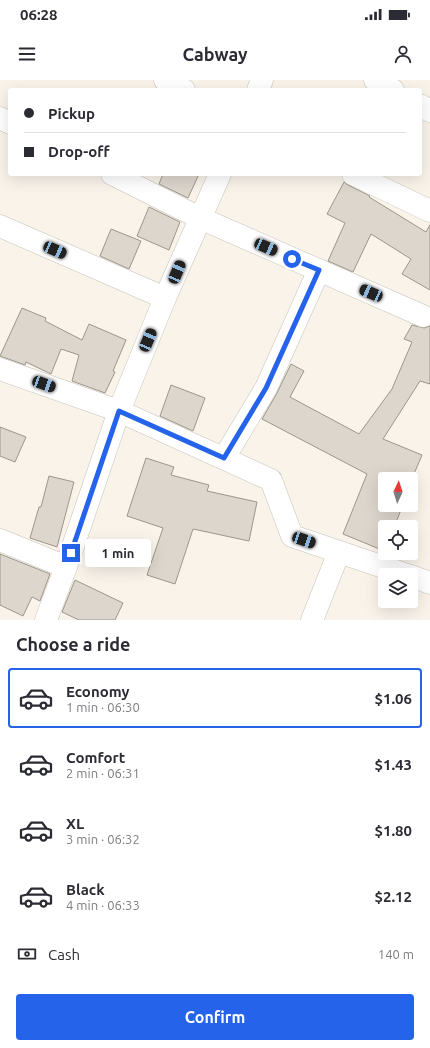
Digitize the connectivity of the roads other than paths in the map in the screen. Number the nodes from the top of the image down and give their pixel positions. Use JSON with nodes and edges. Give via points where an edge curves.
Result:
{"nodes":[{"id":1,"x":164,"y":80,"type":"edge"},
{"id":2,"x":375,"y":80,"type":"edge"},
{"id":3,"x":180,"y":88,"type":"edge"},
{"id":4,"x":389,"y":88,"type":"edge"},
{"id":5,"x":116,"y":176,"type":"edge"},
{"id":6,"x":219,"y":176,"type":"edge"},
{"id":7,"x":357,"y":176,"type":"edge"},
{"id":8,"x":430,"y":211,"type":"edge"},
{"id":9,"x":200,"y":218,"type":"junction"},
{"id":10,"x":0,"y":226,"type":"edge"},
{"id":11,"x":319,"y":270,"type":"junction"},
{"id":12,"x":165,"y":298,"type":"junction"},
{"id":13,"x":424,"y":316,"type":"dead end"},
{"id":14,"x":0,"y":369,"type":"edge"},
{"id":15,"x":119,"y":411,"type":"junction"},
{"id":16,"x":224,"y":458,"type":"junction"},
{"id":17,"x":0,"y":540,"type":"edge"},
{"id":18,"x":339,"y":552,"type":"junction"},
{"id":19,"x":66,"y":567,"type":"junction"},
{"id":20,"x":386,"y":568,"type":"edge"},
{"id":21,"x":418,"y":579,"type":"edge"},
{"id":22,"x":430,"y":583,"type":"edge"},
{"id":23,"x":46,"y":620,"type":"edge"},
{"id":24,"x":312,"y":620,"type":"edge"}],
"edges":[{"from":1,"to":3,"type":"street"},
{"from":2,"to":4,"type":"street"},
{"from":5,"to":9,"type":"street"},
{"from":6,"to":9,"type":"street"},
{"from":7,"to":8,"type":"street"},
{"from":9,"to":11,"type":"street"},
{"from":9,"to":12,"type":"street"},
{"from":10,"to":12,"type":"street"},
{"from":11,"to":13,"type":"street"},
{"from":11,"to":16,"type":"street","via":[[266,388]]},
{"from":12,"to":15,"type":"street"},
{"from":14,"to":15,"type":"street"},
{"from":15,"to":16,"type":"street"},
{"from":15,"to":19,"type":"street"},
{"from":16,"to":18,"type":"street","via":[[271,480],[292,536]]},
{"from":17,"to":19,"type":"street"},
{"from":18,"to":20,"type":"street"},
{"from":18,"to":24,"type":"street"},
{"from":19,"to":23,"type":"street"},
{"from":21,"to":22,"type":"street"}]}
